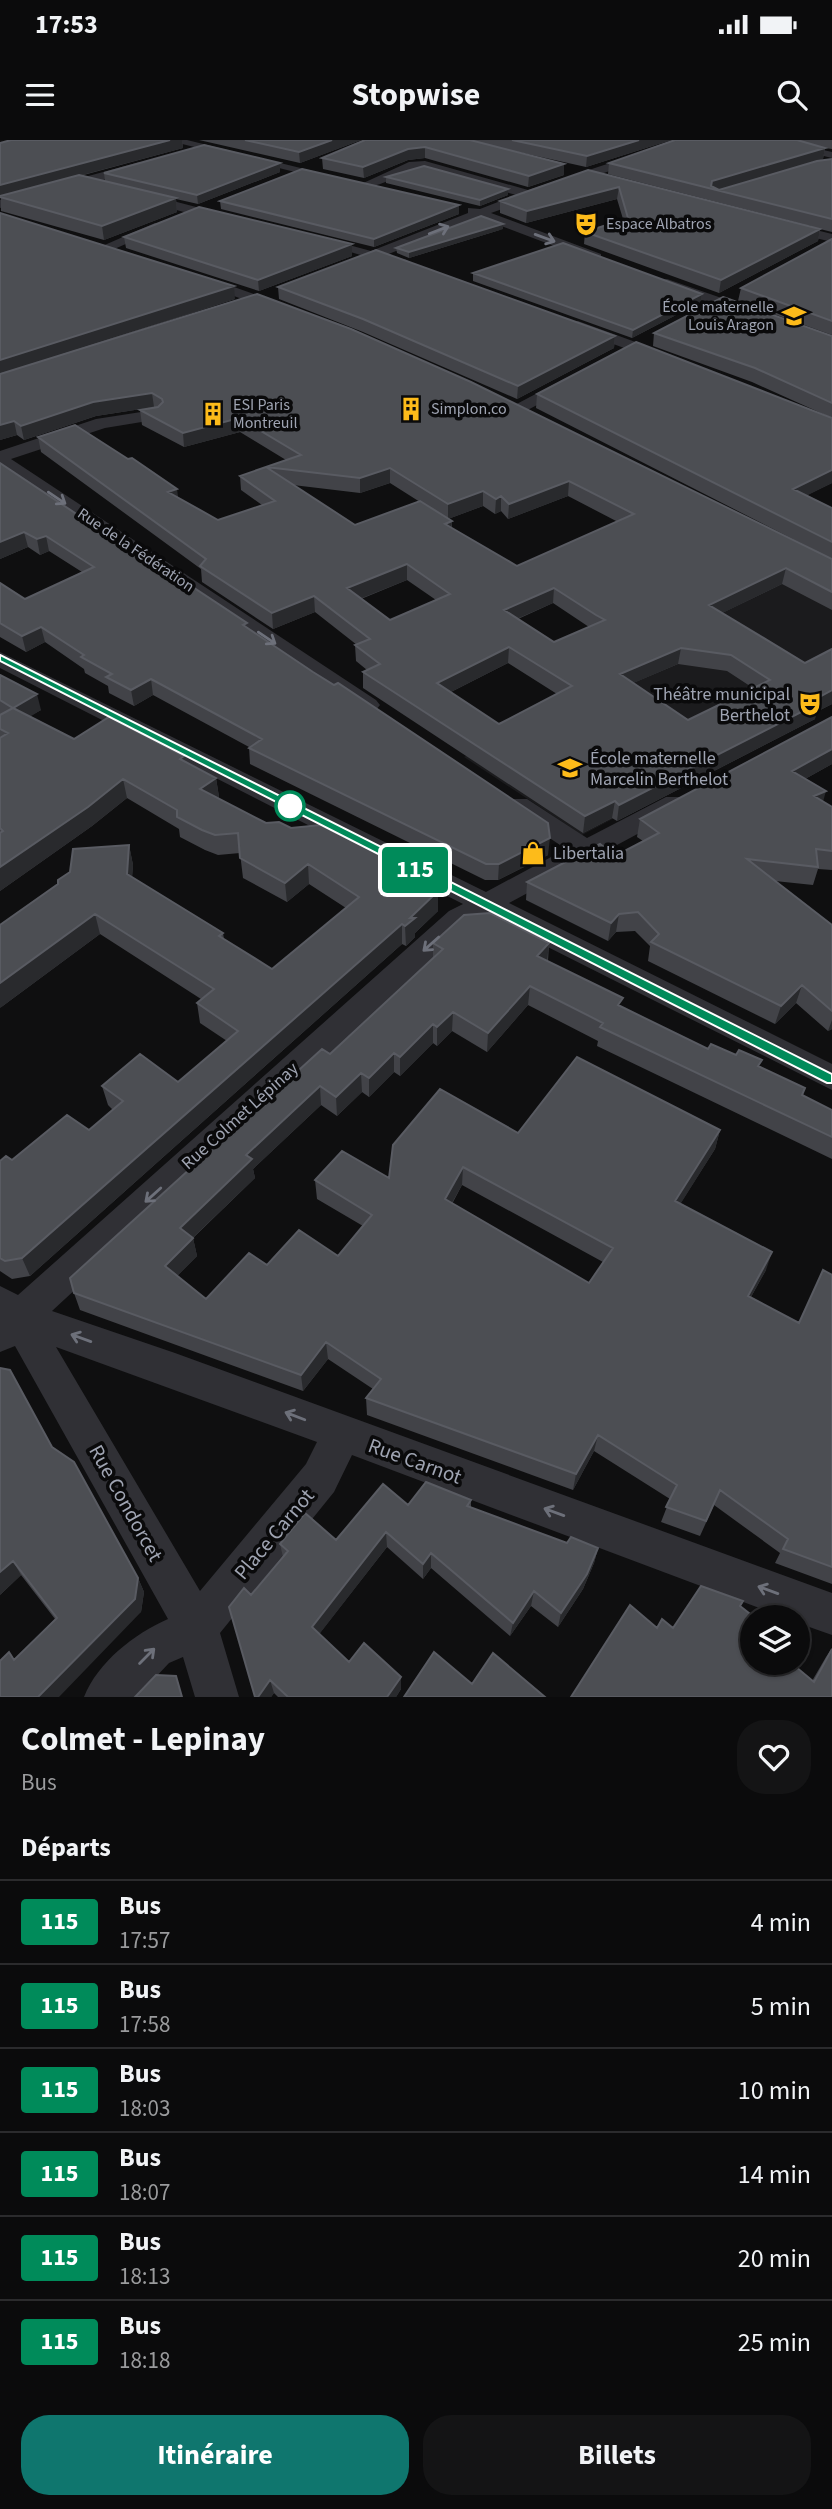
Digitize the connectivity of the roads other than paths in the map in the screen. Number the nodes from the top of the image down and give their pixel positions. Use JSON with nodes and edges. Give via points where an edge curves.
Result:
{"nodes":[{"id":1,"x":172,"y":140,"type":"edge"},
{"id":2,"x":234,"y":140,"type":"edge"},
{"id":3,"x":691,"y":140,"type":"edge"},
{"id":4,"x":763,"y":140,"type":"edge"},
{"id":5,"x":634,"y":143,"type":"edge"},
{"id":6,"x":205,"y":148,"type":"junction"},
{"id":7,"x":661,"y":150,"type":"junction"},
{"id":8,"x":832,"y":155,"type":"edge"},
{"id":9,"x":173,"y":157,"type":"edge"},
{"id":10,"x":159,"y":160,"type":"edge"},
{"id":11,"x":319,"y":163,"type":"edge"},
{"id":12,"x":832,"y":164,"type":"edge"},
{"id":13,"x":813,"y":166,"type":"edge"},
{"id":14,"x":555,"y":167,"type":"edge"},
{"id":15,"x":301,"y":170,"type":"junction"},
{"id":16,"x":586,"y":174,"type":"junction"},
{"id":17,"x":606,"y":180,"type":"edge"},
{"id":18,"x":274,"y":181,"type":"edge"},
{"id":19,"x":81,"y":182,"type":"junction"},
{"id":20,"x":366,"y":186,"type":"junction"},
{"id":21,"x":106,"y":188,"type":"edge"},
{"id":22,"x":390,"y":191,"type":"edge"},
{"id":23,"x":130,"y":194,"type":"edge"},
{"id":24,"x":530,"y":195,"type":"junction"},
{"id":25,"x":0,"y":204,"type":"edge"},
{"id":26,"x":215,"y":204,"type":"dead end"},
{"id":27,"x":463,"y":209,"type":"dead end"},
{"id":28,"x":197,"y":211,"type":"junction"},
{"id":29,"x":481,"y":214,"type":"junction"},
{"id":30,"x":769,"y":222,"type":"edge"},
{"id":31,"x":242,"y":223,"type":"edge"},
{"id":32,"x":305,"y":238,"type":"edge"},
{"id":33,"x":87,"y":241,"type":"edge"},
{"id":34,"x":828,"y":243,"type":"edge"},
{"id":35,"x":107,"y":247,"type":"junction"},
{"id":36,"x":375,"y":254,"type":"junction"},
{"id":37,"x":133,"y":256,"type":"edge"},
{"id":38,"x":616,"y":264,"type":"edge"},
{"id":39,"x":342,"y":267,"type":"edge"},
{"id":40,"x":421,"y":270,"type":"edge"},
{"id":41,"x":185,"y":274,"type":"edge"},
{"id":42,"x":655,"y":278,"type":"edge"},
{"id":43,"x":742,"y":290,"type":"edge"},
{"id":44,"x":280,"y":291,"type":"edge"},
{"id":45,"x":259,"y":299,"type":"junction"},
{"id":46,"x":720,"y":302,"type":"junction"},
{"id":47,"x":235,"y":307,"type":"edge"},
{"id":48,"x":696,"y":314,"type":"edge"},
{"id":49,"x":304,"y":317,"type":"edge"},
{"id":50,"x":559,"y":319,"type":"edge"},
{"id":51,"x":770,"y":320,"type":"edge"},
{"id":52,"x":659,"y":334,"type":"edge"},
{"id":53,"x":635,"y":346,"type":"junction"},
{"id":54,"x":612,"y":359,"type":"edge"},
{"id":55,"x":684,"y":365,"type":"edge"},
{"id":56,"x":588,"y":371,"type":"edge"},
{"id":57,"x":154,"y":415,"type":"edge"},
{"id":58,"x":542,"y":420,"type":"edge"},
{"id":59,"x":0,"y":459,"type":"edge"},
{"id":60,"x":0,"y":659,"type":"edge"},
{"id":61,"x":388,"y":718,"type":"edge"},
{"id":62,"x":699,"y":790,"type":"edge"},
{"id":63,"x":503,"y":795,"type":"edge"},
{"id":64,"x":586,"y":850,"type":"junction"},
{"id":65,"x":486,"y":904,"type":"junction"},
{"id":66,"x":832,"y":1078,"type":"edge"},
{"id":67,"x":6,"y":1318,"type":"edge"},
{"id":68,"x":342,"y":1434,"type":"junction"},
{"id":69,"x":832,"y":1614,"type":"edge"},
{"id":70,"x":197,"y":1628,"type":"junction"},
{"id":71,"x":106,"y":1697,"type":"edge"},
{"id":72,"x":217,"y":1697,"type":"edge"}],
"edges":[{"from":1,"to":6,"type":"street"},
{"from":2,"to":6,"type":"street"},
{"from":3,"to":7,"type":"street"},
{"from":4,"to":8,"type":"street"},
{"from":5,"to":7,"type":"street"},
{"from":6,"to":9,"type":"street"},
{"from":6,"to":15,"type":"street"},
{"from":7,"to":16,"type":"street"},
{"from":10,"to":19,"type":"street"},
{"from":11,"to":15,"type":"street"},
{"from":12,"to":13,"type":"street"},
{"from":14,"to":16,"type":"street"},
{"from":15,"to":18,"type":"street"},
{"from":15,"to":20,"type":"street"},
{"from":16,"to":17,"type":"street"},
{"from":16,"to":24,"type":"street"},
{"from":19,"to":21,"type":"street"},
{"from":19,"to":25,"type":"street"},
{"from":20,"to":22,"type":"street"},
{"from":20,"to":24,"type":"street","via":[[413,165],[425,165]]},
{"from":23,"to":28,"type":"street"},
{"from":24,"to":29,"type":"street"},
{"from":26,"to":28,"type":"street"},
{"from":27,"to":29,"type":"street"},
{"from":28,"to":31,"type":"street"},
{"from":28,"to":35,"type":"street"},
{"from":36,"to":29,"type":"street","one_way":true},
{"from":29,"to":38,"type":"street","one_way":true},
{"from":30,"to":34,"type":"street"},
{"from":32,"to":36,"type":"street"},
{"from":33,"to":35,"type":"street"},
{"from":35,"to":37,"type":"street"},
{"from":36,"to":39,"type":"street"},
{"from":36,"to":40,"type":"street"},
{"from":41,"to":45,"type":"street"},
{"from":42,"to":46,"type":"street"},
{"from":43,"to":46,"type":"street"},
{"from":44,"to":45,"type":"street"},
{"from":45,"to":47,"type":"street"},
{"from":45,"to":49,"type":"street"},
{"from":46,"to":48,"type":"street"},
{"from":46,"to":51,"type":"street"},
{"from":50,"to":53,"type":"street"},
{"from":52,"to":53,"type":"street"},
{"from":53,"to":54,"type":"street"},
{"from":53,"to":55,"type":"street"},
{"from":56,"to":58,"type":"street","via":[[512,406]]},
{"from":57,"to":59,"type":"street","via":[[102,423]]},
{"from":59,"to":61,"type":"street","name":"Rue de la Fédération","one_way":true},
{"from":60,"to":65,"type":"street"},
{"from":62,"to":64,"type":"street","name":"Rue Colmet Lépinay"},
{"from":63,"to":64,"type":"street"},
{"from":64,"to":65,"type":"street","name":"Rue Colmet Lépinay"},
{"from":65,"to":66,"type":"street"},
{"from":65,"to":67,"type":"street","name":"Rue Colmet Lépinay","one_way":true,"via":[[459,918]]},
{"from":68,"to":67,"type":"street","name":"Rue Carnot","one_way":true},
{"from":67,"to":70,"type":"street","name":"Rue Condorcet"},
{"from":69,"to":68,"type":"street","name":"Rue Carnot","one_way":true},
{"from":68,"to":70,"type":"street","name":"Place Carnot","via":[[320,1478]]},
{"from":71,"to":70,"type":"street","one_way":true,"via":[[154,1648]]},
{"from":70,"to":72,"type":"street","name":"Rue Condorcet"}]}
